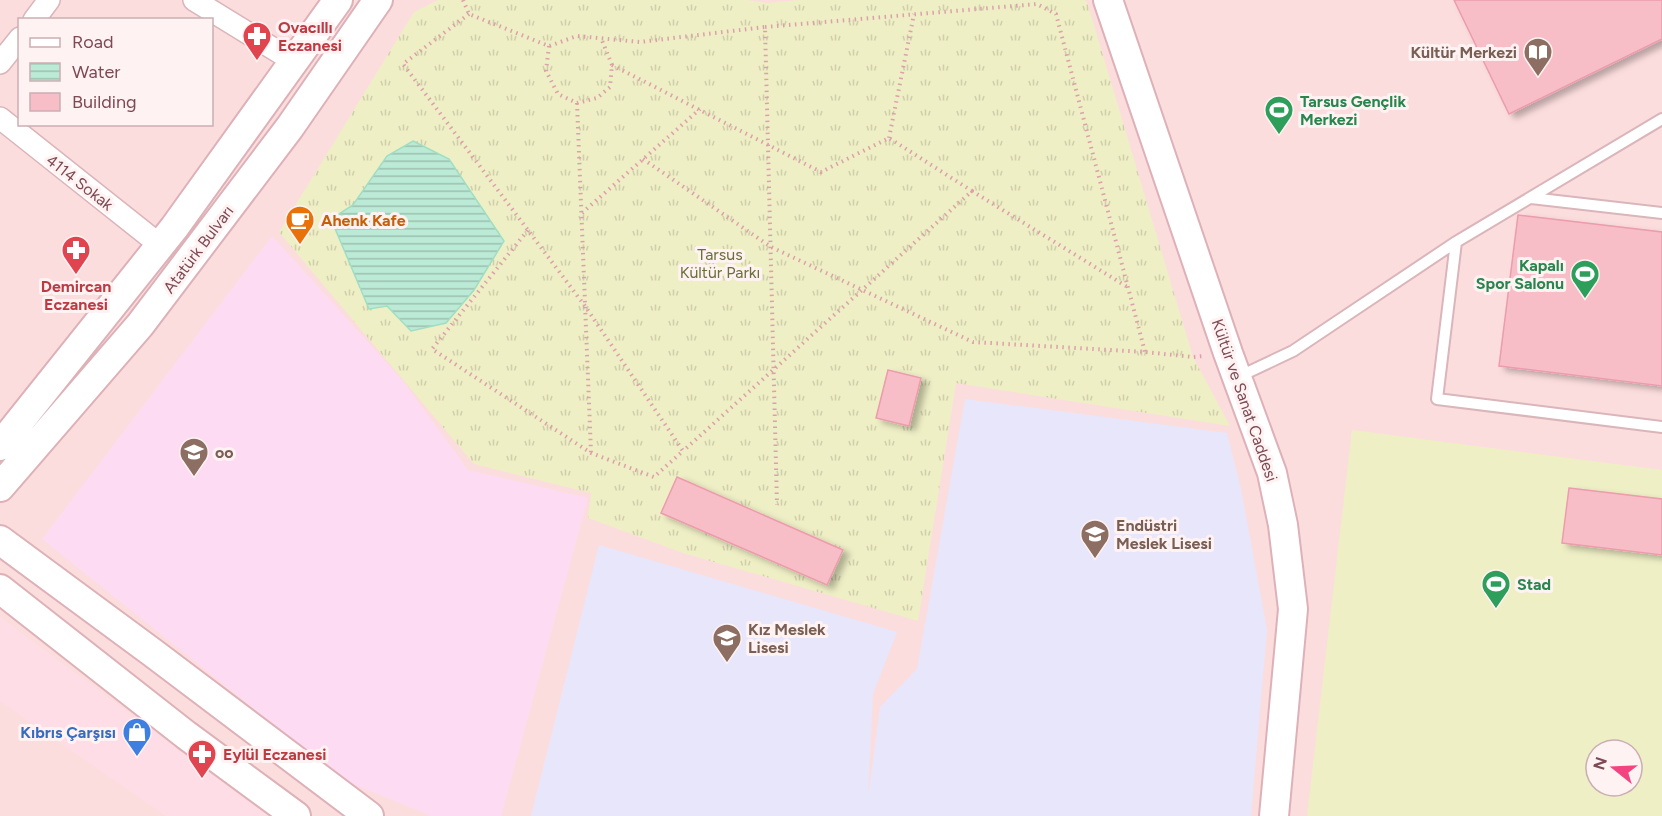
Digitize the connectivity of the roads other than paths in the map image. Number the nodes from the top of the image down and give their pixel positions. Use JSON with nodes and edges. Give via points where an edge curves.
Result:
{"nodes":[{"id":1,"x":49,"y":0,"type":"edge"},
{"id":2,"x":194,"y":0,"type":"edge"},
{"id":3,"x":338,"y":0,"type":"edge"},
{"id":4,"x":378,"y":0,"type":"edge"},
{"id":5,"x":1108,"y":0,"type":"edge"},
{"id":6,"x":36,"y":18,"type":"edge"},
{"id":7,"x":18,"y":40,"type":"edge"},
{"id":8,"x":295,"y":62,"type":"junction"},
{"id":9,"x":0,"y":63,"type":"edge"},
{"id":10,"x":0,"y":118,"type":"edge"},
{"id":11,"x":1662,"y":119,"type":"edge"},
{"id":12,"x":1531,"y":198,"type":"junction"},
{"id":13,"x":1662,"y":213,"type":"edge"},
{"id":14,"x":1456,"y":242,"type":"junction"},
{"id":15,"x":160,"y":245,"type":"junction"},
{"id":16,"x":1233,"y":365,"type":"junction"},
{"id":17,"x":1662,"y":427,"type":"edge"},
{"id":18,"x":0,"y":446,"type":"edge"},
{"id":19,"x":1,"y":486,"type":"edge"},
{"id":20,"x":0,"y":540,"type":"edge"},
{"id":21,"x":0,"y":589,"type":"edge"},
{"id":22,"x":296,"y":816,"type":"edge"},
{"id":23,"x":369,"y":816,"type":"edge"},
{"id":24,"x":1274,"y":816,"type":"edge"}],
"edges":[{"from":1,"to":6,"type":"street"},
{"from":2,"to":8,"type":"street"},
{"from":3,"to":8,"type":"main road","name":"Atatürk Bulvarı"},
{"from":4,"to":19,"type":"main road","name":"Atatürk Bulvarı","via":[[290,128],[140,325]]},
{"from":5,"to":16,"type":"main road","name":"Kültür ve Sanat Caddesi"},
{"from":7,"to":9,"type":"street"},
{"from":8,"to":15,"type":"main road","name":"Atatürk Bulvarı"},
{"from":10,"to":15,"type":"street","name":"4114 Sokak"},
{"from":11,"to":12,"type":"lane"},
{"from":12,"to":13,"type":"lane"},
{"from":12,"to":14,"type":"lane"},
{"from":14,"to":16,"type":"lane","via":[[1293,351]]},
{"from":14,"to":17,"type":"lane","via":[[1437,399]]},
{"from":15,"to":18,"type":"main road","name":"Atatürk Bulvarı"},
{"from":16,"to":24,"type":"main road","name":"Kültür ve Sanat Caddesi","via":[[1272,473],[1293,609]]},
{"from":20,"to":23,"type":"main road"},
{"from":21,"to":22,"type":"main road"}]}
